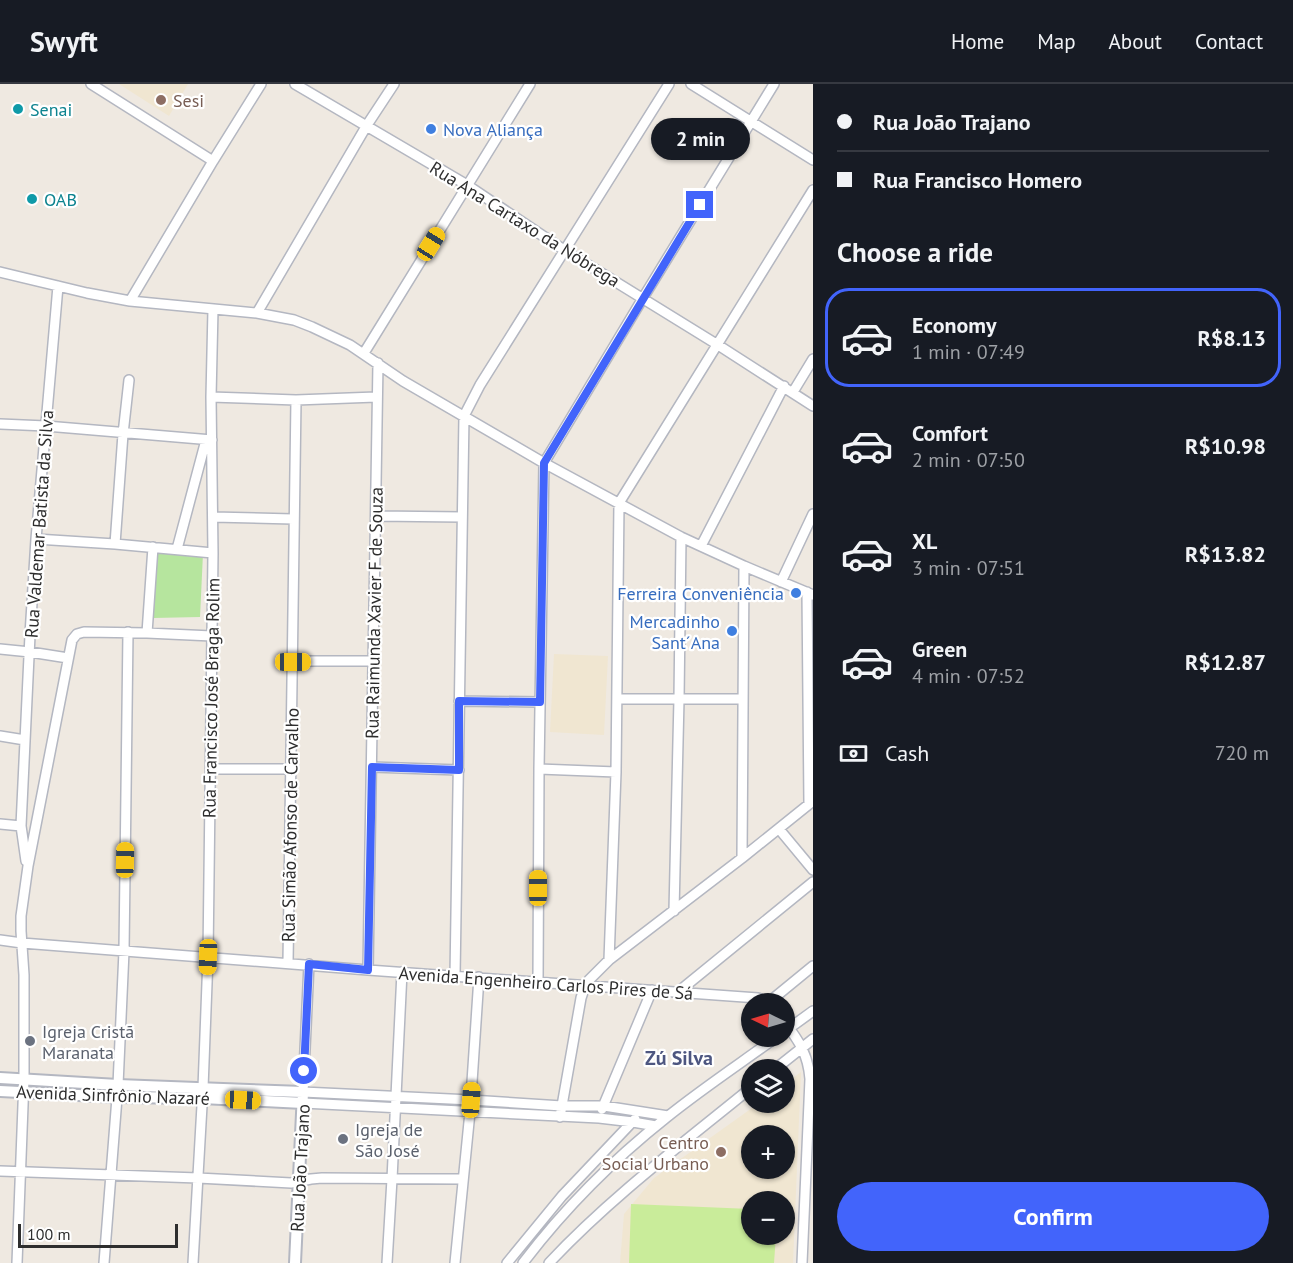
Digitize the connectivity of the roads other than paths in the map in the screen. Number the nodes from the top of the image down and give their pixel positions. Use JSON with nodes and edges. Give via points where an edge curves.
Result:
{"nodes":[{"id":1,"x":90,"y":84,"type":"edge"},
{"id":2,"x":261,"y":84,"type":"edge"},
{"id":3,"x":295,"y":84,"type":"edge"},
{"id":4,"x":394,"y":84,"type":"edge"},
{"id":5,"x":530,"y":84,"type":"edge"},
{"id":6,"x":669,"y":84,"type":"edge"},
{"id":7,"x":692,"y":84,"type":"edge"},
{"id":8,"x":774,"y":84,"type":"edge"},
{"id":9,"x":751,"y":122,"type":"junction"},
{"id":10,"x":367,"y":125,"type":"junction"},
{"id":11,"x":813,"y":160,"type":"edge"},
{"id":12,"x":213,"y":161,"type":"junction"},
{"id":13,"x":467,"y":185,"type":"junction"},
{"id":14,"x":813,"y":190,"type":"edge"},
{"id":15,"x":564,"y":250,"type":"junction"},
{"id":16,"x":0,"y":272,"type":"edge"},
{"id":17,"x":58,"y":286,"type":"junction"},
{"id":18,"x":643,"y":298,"type":"junction"},
{"id":19,"x":130,"y":301,"type":"junction"},
{"id":20,"x":213,"y":309,"type":"junction"},
{"id":21,"x":257,"y":313,"type":"junction"},
{"id":22,"x":718,"y":345,"type":"junction"},
{"id":23,"x":364,"y":353,"type":"junction"},
{"id":24,"x":813,"y":359,"type":"edge"},
{"id":25,"x":378,"y":363,"type":"junction"},
{"id":26,"x":129,"y":380,"type":"dead end"},
{"id":27,"x":784,"y":386,"type":"junction"},
{"id":28,"x":793,"y":392,"type":"junction"},
{"id":29,"x":211,"y":397,"type":"junction"},
{"id":30,"x":376,"y":397,"type":"junction"},
{"id":31,"x":296,"y":400,"type":"junction"},
{"id":32,"x":813,"y":406,"type":"edge"},
{"id":33,"x":464,"y":416,"type":"junction"},
{"id":34,"x":0,"y":424,"type":"edge"},
{"id":35,"x":46,"y":426,"type":"junction"},
{"id":36,"x":123,"y":434,"type":"junction"},
{"id":37,"x":209,"y":440,"type":"junction"},
{"id":38,"x":544,"y":463,"type":"junction"},
{"id":39,"x":619,"y":503,"type":"junction"},
{"id":40,"x":813,"y":514,"type":"edge"},
{"id":41,"x":376,"y":516,"type":"junction"},
{"id":42,"x":213,"y":517,"type":"junction"},
{"id":43,"x":462,"y":517,"type":"junction"},
{"id":44,"x":293,"y":519,"type":"junction"},
{"id":45,"x":681,"y":537,"type":"junction"},
{"id":46,"x":36,"y":539,"type":"junction"},
{"id":47,"x":115,"y":544,"type":"junction"},
{"id":48,"x":702,"y":546,"type":"junction"},
{"id":49,"x":153,"y":547,"type":"junction"},
{"id":50,"x":177,"y":549,"type":"junction"},
{"id":51,"x":213,"y":553,"type":"junction"},
{"id":52,"x":744,"y":566,"type":"junction"},
{"id":53,"x":781,"y":582,"type":"junction"},
{"id":54,"x":810,"y":593,"type":"edge"},
{"id":55,"x":129,"y":632,"type":"junction"},
{"id":56,"x":147,"y":633,"type":"junction"},
{"id":57,"x":212,"y":636,"type":"junction"},
{"id":58,"x":0,"y":649,"type":"edge"},
{"id":59,"x":30,"y":652,"type":"junction"},
{"id":60,"x":68,"y":658,"type":"junction"},
{"id":61,"x":374,"y":661,"type":"junction"},
{"id":62,"x":293,"y":662,"type":"junction"},
{"id":63,"x":617,"y":699,"type":"junction"},
{"id":64,"x":679,"y":699,"type":"junction"},
{"id":65,"x":742,"y":699,"type":"junction"},
{"id":66,"x":459,"y":701,"type":"junction"},
{"id":67,"x":540,"y":702,"type":"junction"},
{"id":68,"x":0,"y":736,"type":"edge"},
{"id":69,"x":25,"y":740,"type":"junction"},
{"id":70,"x":372,"y":767,"type":"junction"},
{"id":71,"x":211,"y":769,"type":"junction"},
{"id":72,"x":291,"y":769,"type":"junction"},
{"id":73,"x":459,"y":770,"type":"junction"},
{"id":74,"x":539,"y":770,"type":"junction"},
{"id":75,"x":616,"y":772,"type":"junction"},
{"id":76,"x":811,"y":803,"type":"edge"},
{"id":77,"x":0,"y":824,"type":"edge"},
{"id":78,"x":21,"y":826,"type":"junction"},
{"id":79,"x":779,"y":829,"type":"junction"},
{"id":80,"x":742,"y":858,"type":"junction"},
{"id":81,"x":28,"y":866,"type":"junction"},
{"id":82,"x":813,"y":870,"type":"edge"},
{"id":83,"x":813,"y":882,"type":"edge"},
{"id":84,"x":674,"y":910,"type":"junction"},
{"id":85,"x":0,"y":940,"type":"edge"},
{"id":86,"x":22,"y":943,"type":"junction"},
{"id":87,"x":124,"y":951,"type":"junction"},
{"id":88,"x":208,"y":957,"type":"junction"},
{"id":89,"x":609,"y":960,"type":"junction"},
{"id":90,"x":288,"y":963,"type":"junction"},
{"id":91,"x":309,"y":964,"type":"junction"},
{"id":92,"x":813,"y":966,"type":"edge"},
{"id":93,"x":368,"y":970,"type":"junction"},
{"id":94,"x":402,"y":972,"type":"junction"},
{"id":95,"x":455,"y":976,"type":"junction"},
{"id":96,"x":478,"y":977,"type":"junction"},
{"id":97,"x":538,"y":982,"type":"junction"},
{"id":98,"x":585,"y":986,"type":"junction"},
{"id":99,"x":652,"y":990,"type":"junction"},
{"id":100,"x":678,"y":992,"type":"junction"},
{"id":101,"x":782,"y":993,"type":"edge"},
{"id":102,"x":741,"y":997,"type":"edge"},
{"id":103,"x":813,"y":1011,"type":"edge"},
{"id":104,"x":795,"y":1022,"type":"edge"},
{"id":105,"x":795,"y":1038,"type":"edge"},
{"id":106,"x":813,"y":1039,"type":"edge"},
{"id":107,"x":763,"y":1047,"type":"edge"},
{"id":108,"x":802,"y":1047,"type":"junction"},
{"id":109,"x":787,"y":1059,"type":"edge"},
{"id":110,"x":0,"y":1078,"type":"edge"},
{"id":111,"x":24,"y":1079,"type":"junction"},
{"id":112,"x":118,"y":1085,"type":"junction"},
{"id":113,"x":0,"y":1091,"type":"edge"},
{"id":114,"x":23,"y":1093,"type":"junction"},
{"id":115,"x":203,"y":1093,"type":"junction"},
{"id":116,"x":395,"y":1096,"type":"junction"},
{"id":117,"x":117,"y":1097,"type":"junction"},
{"id":118,"x":741,"y":1097,"type":"edge"},
{"id":119,"x":303,"y":1098,"type":"junction"},
{"id":120,"x":471,"y":1100,"type":"junction"},
{"id":121,"x":562,"y":1106,"type":"junction"},
{"id":122,"x":604,"y":1106,"type":"junction"},
{"id":123,"x":395,"y":1107,"type":"junction"},
{"id":124,"x":470,"y":1112,"type":"junction"},
{"id":125,"x":639,"y":1112,"type":"junction"},
{"id":126,"x":668,"y":1116,"type":"junction"},
{"id":127,"x":560,"y":1117,"type":"junction"},
{"id":128,"x":599,"y":1118,"type":"junction"},
{"id":129,"x":633,"y":1122,"type":"junction"},
{"id":130,"x":811,"y":1122,"type":"edge"},
{"id":131,"x":656,"y":1126,"type":"junction"},
{"id":132,"x":0,"y":1171,"type":"edge"},
{"id":133,"x":20,"y":1171,"type":"junction"},
{"id":134,"x":111,"y":1174,"type":"junction"},
{"id":135,"x":198,"y":1178,"type":"junction"},
{"id":136,"x":392,"y":1179,"type":"junction"},
{"id":137,"x":463,"y":1179,"type":"junction"},
{"id":138,"x":300,"y":1180,"type":"junction"},
{"id":139,"x":809,"y":1187,"type":"edge"},
{"id":140,"x":17,"y":1263,"type":"edge"},
{"id":141,"x":104,"y":1263,"type":"edge"},
{"id":142,"x":193,"y":1263,"type":"edge"},
{"id":143,"x":296,"y":1263,"type":"edge"},
{"id":144,"x":387,"y":1263,"type":"edge"},
{"id":145,"x":455,"y":1263,"type":"edge"},
{"id":146,"x":507,"y":1263,"type":"edge"},
{"id":147,"x":523,"y":1263,"type":"edge"},
{"id":148,"x":549,"y":1263,"type":"edge"},
{"id":149,"x":802,"y":1263,"type":"edge"}],
"edges":[{"from":1,"to":12,"type":"street"},
{"from":2,"to":12,"type":"street"},
{"from":3,"to":10,"type":"street","name":"Rua Ana Cartaxo da Nóbrega"},
{"from":4,"to":10,"type":"street"},
{"from":5,"to":13,"type":"street"},
{"from":6,"to":15,"type":"street"},
{"from":7,"to":9,"type":"street"},
{"from":8,"to":9,"type":"street"},
{"from":9,"to":11,"type":"street"},
{"from":9,"to":18,"type":"street"},
{"from":10,"to":13,"type":"street","name":"Rua Ana Cartaxo da Nóbrega"},
{"from":10,"to":21,"type":"street"},
{"from":12,"to":19,"type":"street"},
{"from":13,"to":15,"type":"street","name":"Rua Ana Cartaxo da Nóbrega"},
{"from":13,"to":23,"type":"street"},
{"from":14,"to":22,"type":"street"},
{"from":15,"to":18,"type":"street","name":"Rua Ana Cartaxo da Nóbrega"},
{"from":15,"to":33,"type":"street"},
{"from":16,"to":17,"type":"street"},
{"from":17,"to":19,"type":"street"},
{"from":17,"to":35,"type":"street","name":"Rua Valdemar Batista da Silva"},
{"from":18,"to":22,"type":"street","name":"Rua Ana Cartaxo da Nóbrega"},
{"from":18,"to":38,"type":"street"},
{"from":19,"to":20,"type":"street"},
{"from":20,"to":21,"type":"street"},
{"from":20,"to":29,"type":"street","name":"Rua Francisco José Braga Rolim"},
{"from":21,"to":23,"type":"street","via":[[294,320]]},
{"from":22,"to":27,"type":"street","name":"Rua Ana Cartaxo da Nóbrega"},
{"from":22,"to":39,"type":"street"},
{"from":23,"to":25,"type":"street"},
{"from":24,"to":28,"type":"street"},
{"from":25,"to":30,"type":"street","name":"Rua Raimunda Xavier F de Souza"},
{"from":25,"to":33,"type":"street"},
{"from":26,"to":36,"type":"street"},
{"from":27,"to":28,"type":"street","name":"Rua Ana Cartaxo da Nóbrega"},
{"from":27,"to":48,"type":"street"},
{"from":28,"to":32,"type":"street","name":"Rua Ana Cartaxo da Nóbrega"},
{"from":29,"to":31,"type":"street"},
{"from":29,"to":37,"type":"street","name":"Rua Francisco José Braga Rolim"},
{"from":30,"to":31,"type":"street"},
{"from":30,"to":41,"type":"street","name":"Rua Raimunda Xavier F de Souza"},
{"from":31,"to":44,"type":"street","name":"Rua Simão Afonso de Carvalho"},
{"from":33,"to":38,"type":"street"},
{"from":33,"to":43,"type":"street"},
{"from":34,"to":35,"type":"street"},
{"from":35,"to":36,"type":"street"},
{"from":35,"to":46,"type":"street","name":"Rua Valdemar Batista da Silva"},
{"from":36,"to":37,"type":"street"},
{"from":36,"to":47,"type":"street"},
{"from":37,"to":42,"type":"street","name":"Rua Francisco José Braga Rolim"},
{"from":37,"to":50,"type":"street"},
{"from":38,"to":39,"type":"street"},
{"from":38,"to":67,"type":"street"},
{"from":39,"to":45,"type":"street"},
{"from":39,"to":63,"type":"street"},
{"from":40,"to":53,"type":"street"},
{"from":41,"to":43,"type":"street"},
{"from":41,"to":61,"type":"street","name":"Rua Raimunda Xavier F de Souza"},
{"from":42,"to":44,"type":"street"},
{"from":42,"to":51,"type":"street","name":"Rua Francisco José Braga Rolim"},
{"from":43,"to":66,"type":"street"},
{"from":44,"to":62,"type":"street","name":"Rua Simão Afonso de Carvalho"},
{"from":45,"to":48,"type":"street"},
{"from":45,"to":64,"type":"street"},
{"from":46,"to":47,"type":"street"},
{"from":46,"to":59,"type":"street","name":"Rua Valdemar Batista da Silva"},
{"from":47,"to":49,"type":"street"},
{"from":48,"to":52,"type":"street"},
{"from":49,"to":50,"type":"street"},
{"from":49,"to":56,"type":"street"},
{"from":50,"to":51,"type":"street"},
{"from":51,"to":57,"type":"street","name":"Rua Francisco José Braga Rolim"},
{"from":52,"to":53,"type":"street"},
{"from":52,"to":65,"type":"street"},
{"from":53,"to":54,"type":"street"},
{"from":54,"to":76,"type":"street"},
{"from":55,"to":56,"type":"street"},
{"from":55,"to":60,"type":"street","via":[[77,634]]},
{"from":55,"to":87,"type":"street"},
{"from":56,"to":57,"type":"street"},
{"from":57,"to":71,"type":"street","name":"Rua Francisco José Braga Rolim"},
{"from":58,"to":59,"type":"street"},
{"from":59,"to":60,"type":"street","name":"Rua Valdemar Batista da Silva"},
{"from":59,"to":69,"type":"street"},
{"from":60,"to":81,"type":"street"},
{"from":61,"to":62,"type":"street"},
{"from":61,"to":70,"type":"street","name":"Rua Raimunda Xavier F de Souza"},
{"from":62,"to":72,"type":"street","name":"Rua Simão Afonso de Carvalho"},
{"from":63,"to":64,"type":"street"},
{"from":63,"to":75,"type":"street"},
{"from":64,"to":65,"type":"street"},
{"from":64,"to":84,"type":"street"},
{"from":65,"to":80,"type":"street"},
{"from":66,"to":67,"type":"street"},
{"from":66,"to":73,"type":"street"},
{"from":67,"to":74,"type":"street"},
{"from":68,"to":69,"type":"street"},
{"from":69,"to":78,"type":"street"},
{"from":70,"to":73,"type":"street"},
{"from":70,"to":93,"type":"street","name":"Rua Raimunda Xavier F de Souza"},
{"from":71,"to":72,"type":"street"},
{"from":71,"to":88,"type":"street","name":"Rua Francisco José Braga Rolim"},
{"from":72,"to":90,"type":"street","name":"Rua Simão Afonso de Carvalho"},
{"from":73,"to":95,"type":"street"},
{"from":74,"to":75,"type":"street"},
{"from":74,"to":97,"type":"street"},
{"from":75,"to":89,"type":"street"},
{"from":76,"to":79,"type":"street"},
{"from":77,"to":78,"type":"street"},
{"from":78,"to":81,"type":"street"},
{"from":79,"to":80,"type":"street"},
{"from":79,"to":82,"type":"street"},
{"from":80,"to":84,"type":"street"},
{"from":81,"to":86,"type":"street","via":[[21,916]]},
{"from":83,"to":100,"type":"street"},
{"from":84,"to":89,"type":"street"},
{"from":85,"to":86,"type":"street","name":"Avenida Engenheiro Carlos Pires de Sá"},
{"from":86,"to":87,"type":"street","name":"Avenida Engenheiro Carlos Pires de Sá"},
{"from":86,"to":111,"type":"street"},
{"from":87,"to":88,"type":"street","name":"Avenida Engenheiro Carlos Pires de Sá"},
{"from":87,"to":112,"type":"street"},
{"from":88,"to":90,"type":"street","name":"Avenida Engenheiro Carlos Pires de Sá"},
{"from":88,"to":115,"type":"street","name":"Rua Francisco José Braga Rolim"},
{"from":89,"to":98,"type":"street"},
{"from":90,"to":91,"type":"street","name":"Avenida Engenheiro Carlos Pires de Sá"},
{"from":91,"to":93,"type":"street","name":"Avenida Engenheiro Carlos Pires de Sá"},
{"from":91,"to":119,"type":"street","name":"Rua João Trajano"},
{"from":92,"to":101,"type":"street"},
{"from":93,"to":94,"type":"street","name":"Avenida Engenheiro Carlos Pires de Sá"},
{"from":94,"to":95,"type":"street","name":"Avenida Engenheiro Carlos Pires de Sá"},
{"from":94,"to":116,"type":"street"},
{"from":95,"to":96,"type":"street","name":"Avenida Engenheiro Carlos Pires de Sá"},
{"from":96,"to":97,"type":"street","name":"Avenida Engenheiro Carlos Pires de Sá"},
{"from":96,"to":120,"type":"street"},
{"from":97,"to":98,"type":"street","name":"Avenida Engenheiro Carlos Pires de Sá"},
{"from":98,"to":99,"type":"street","name":"Avenida Engenheiro Carlos Pires de Sá"},
{"from":98,"to":121,"type":"street"},
{"from":99,"to":100,"type":"street","name":"Avenida Engenheiro Carlos Pires de Sá"},
{"from":99,"to":122,"type":"street"},
{"from":100,"to":102,"type":"street","name":"Avenida Engenheiro Carlos Pires de Sá"},
{"from":103,"to":104,"type":"street"},
{"from":105,"to":108,"type":"street"},
{"from":106,"to":108,"type":"street"},
{"from":107,"to":126,"type":"street"},
{"from":108,"to":109,"type":"street"},
{"from":108,"to":130,"type":"street","via":[[810,1079]]},
{"from":110,"to":111,"type":"street","name":"Avenida Sinfrônio Nazaré"},
{"from":111,"to":112,"type":"street","name":"Avenida Sinfrônio Nazaré"},
{"from":111,"to":114,"type":"street"},
{"from":112,"to":115,"type":"street","name":"Avenida Sinfrônio Nazaré"},
{"from":112,"to":117,"type":"street"},
{"from":113,"to":114,"type":"street","name":"Avenida Sinfrônio Nazaré"},
{"from":114,"to":117,"type":"street","name":"Avenida Sinfrônio Nazaré"},
{"from":114,"to":133,"type":"street"},
{"from":115,"to":117,"type":"street","name":"Avenida Sinfrônio Nazaré"},
{"from":115,"to":119,"type":"street","name":"Avenida Sinfrônio Nazaré"},
{"from":115,"to":135,"type":"street","name":"Rua Francisco José Braga Rolim"},
{"from":116,"to":119,"type":"street","name":"Avenida Sinfrônio Nazaré"},
{"from":116,"to":120,"type":"street","name":"Avenida Sinfrônio Nazaré"},
{"from":116,"to":123,"type":"street"},
{"from":117,"to":134,"type":"street"},
{"from":118,"to":148,"type":"street","via":[[633,1183]]},
{"from":119,"to":123,"type":"street","name":"Avenida Sinfrônio Nazaré"},
{"from":119,"to":138,"type":"street","name":"Rua João Trajano"},
{"from":120,"to":121,"type":"street","name":"Avenida Sinfrônio Nazaré"},
{"from":120,"to":124,"type":"street"},
{"from":121,"to":122,"type":"street","name":"Avenida Sinfrônio Nazaré"},
{"from":121,"to":127,"type":"street"},
{"from":122,"to":125,"type":"street","name":"Avenida Sinfrônio Nazaré"},
{"from":122,"to":128,"type":"street"},
{"from":123,"to":124,"type":"street","name":"Avenida Sinfrônio Nazaré"},
{"from":123,"to":136,"type":"street"},
{"from":124,"to":127,"type":"street","name":"Avenida Sinfrônio Nazaré"},
{"from":124,"to":137,"type":"street"},
{"from":125,"to":126,"type":"street","name":"Avenida Sinfrônio Nazaré"},
{"from":125,"to":129,"type":"street"},
{"from":126,"to":131,"type":"street"},
{"from":127,"to":128,"type":"street","name":"Avenida Sinfrônio Nazaré"},
{"from":128,"to":129,"type":"street","name":"Avenida Sinfrônio Nazaré"},
{"from":129,"to":131,"type":"street","name":"Avenida Sinfrônio Nazaré"},
{"from":129,"to":146,"type":"street","via":[[562,1196]]},
{"from":130,"to":139,"type":"street"},
{"from":131,"to":147,"type":"street","via":[[581,1196]]},
{"from":132,"to":133,"type":"street"},
{"from":133,"to":134,"type":"street"},
{"from":133,"to":140,"type":"street"},
{"from":134,"to":135,"type":"street"},
{"from":134,"to":141,"type":"street"},
{"from":135,"to":138,"type":"street","via":[[291,1183]]},
{"from":135,"to":142,"type":"street","name":"Rua Francisco José Braga Rolim"},
{"from":136,"to":137,"type":"street"},
{"from":136,"to":138,"type":"street"},
{"from":136,"to":144,"type":"street"},
{"from":137,"to":145,"type":"street"},
{"from":138,"to":143,"type":"street","name":"Rua João Trajano"},
{"from":139,"to":149,"type":"street"}]}
